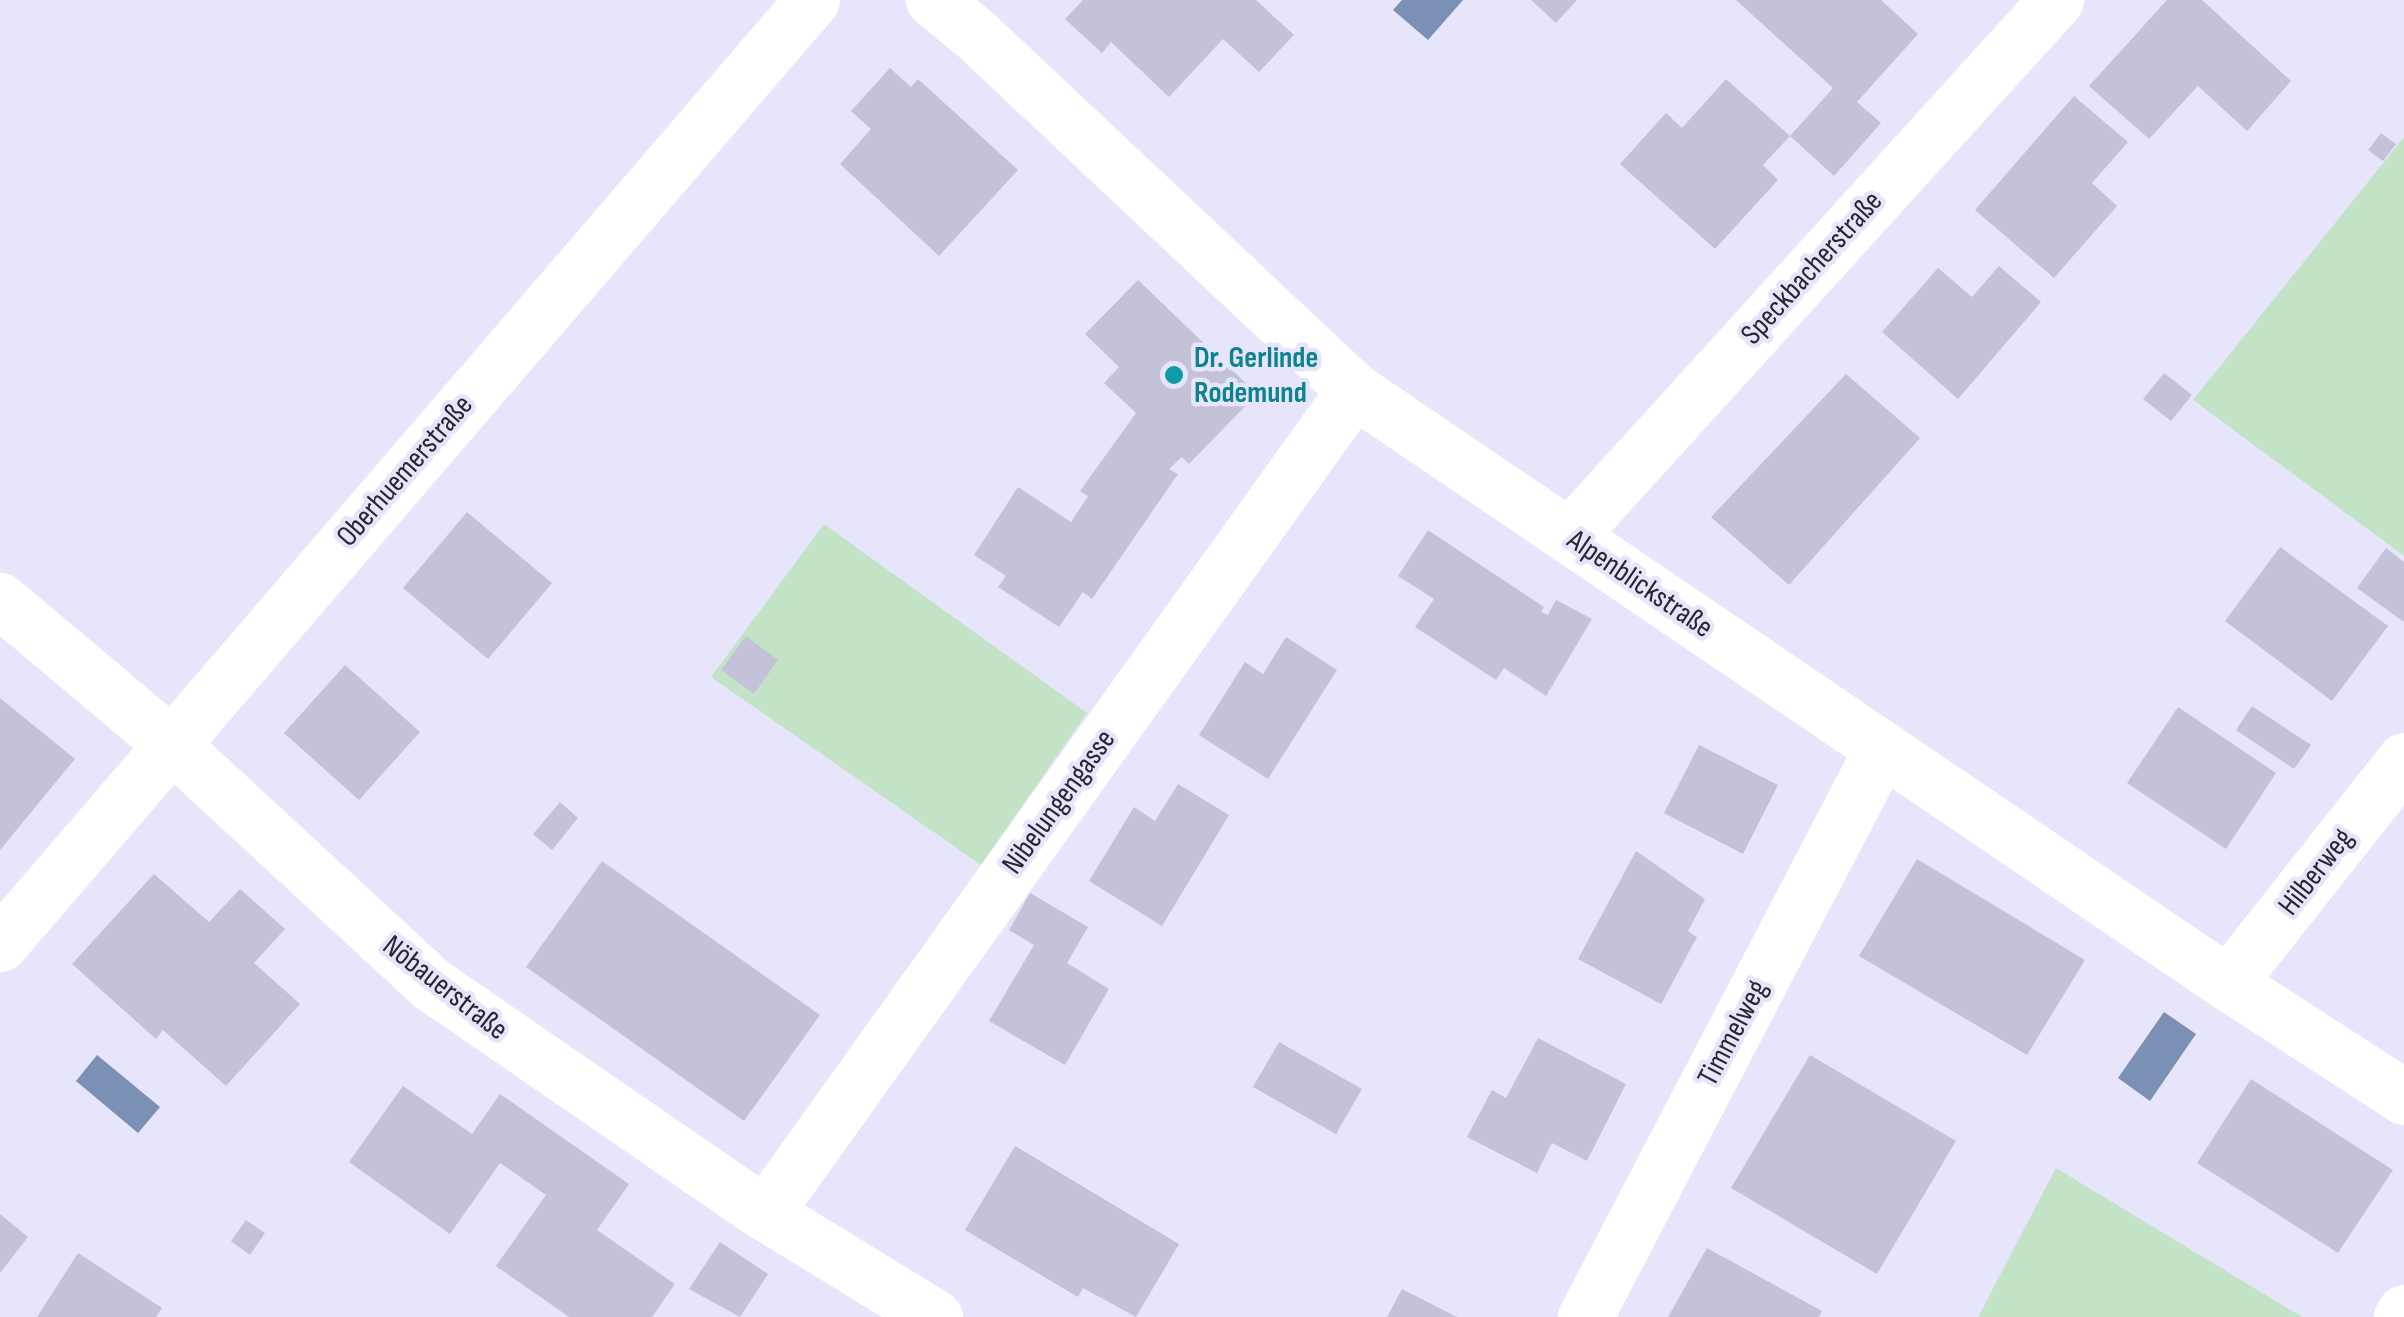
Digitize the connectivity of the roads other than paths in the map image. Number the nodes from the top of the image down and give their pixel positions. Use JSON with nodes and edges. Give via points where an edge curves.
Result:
{"nodes":[{"id":1,"x":812,"y":0,"type":"edge"},
{"id":2,"x":933,"y":0,"type":"edge"},
{"id":3,"x":2056,"y":0,"type":"edge"},
{"id":4,"x":990,"y":17,"type":"edge"},
{"id":5,"x":1354,"y":390,"type":"junction"},
{"id":6,"x":1569,"y":536,"type":"junction"},
{"id":7,"x":0,"y":600,"type":"edge"},
{"id":8,"x":170,"y":743,"type":"junction"},
{"id":9,"x":1882,"y":748,"type":"junction"},
{"id":10,"x":2404,"y":760,"type":"edge"},
{"id":11,"x":0,"y":944,"type":"edge"},
{"id":12,"x":2228,"y":983,"type":"junction"},
{"id":13,"x":2404,"y":1097,"type":"edge"},
{"id":14,"x":765,"y":1213,"type":"junction"},
{"id":15,"x":935,"y":1317,"type":"edge"},
{"id":16,"x":1585,"y":1317,"type":"edge"}],
"edges":[{"from":1,"to":8,"type":"street","name":"Oberhuemerstraße"},
{"from":2,"to":4,"type":"street","name":"Alpenblickstraße"},
{"from":3,"to":6,"type":"street","name":"Speckbacherstraße"},
{"from":4,"to":5,"type":"street","name":"Alpenblickstraße"},
{"from":5,"to":6,"type":"street","name":"Alpenblickstraße"},
{"from":5,"to":14,"type":"street","name":"Nibelungengasse"},
{"from":6,"to":9,"type":"street","name":"Alpenblickstraße"},
{"from":7,"to":8,"type":"street","name":"Nöbauerstraße"},
{"from":8,"to":11,"type":"street","name":"Oberhuemerstraße"},
{"from":8,"to":14,"type":"street","name":"Nöbauerstraße","via":[[430,984]]},
{"from":9,"to":12,"type":"street","name":"Alpenblickstraße"},
{"from":9,"to":16,"type":"street","name":"Timmelweg"},
{"from":10,"to":12,"type":"street","name":"Hilberweg"},
{"from":12,"to":13,"type":"street","name":"Alpenblickstraße"},
{"from":14,"to":15,"type":"street","name":"Nöbauerstraße"}]}
